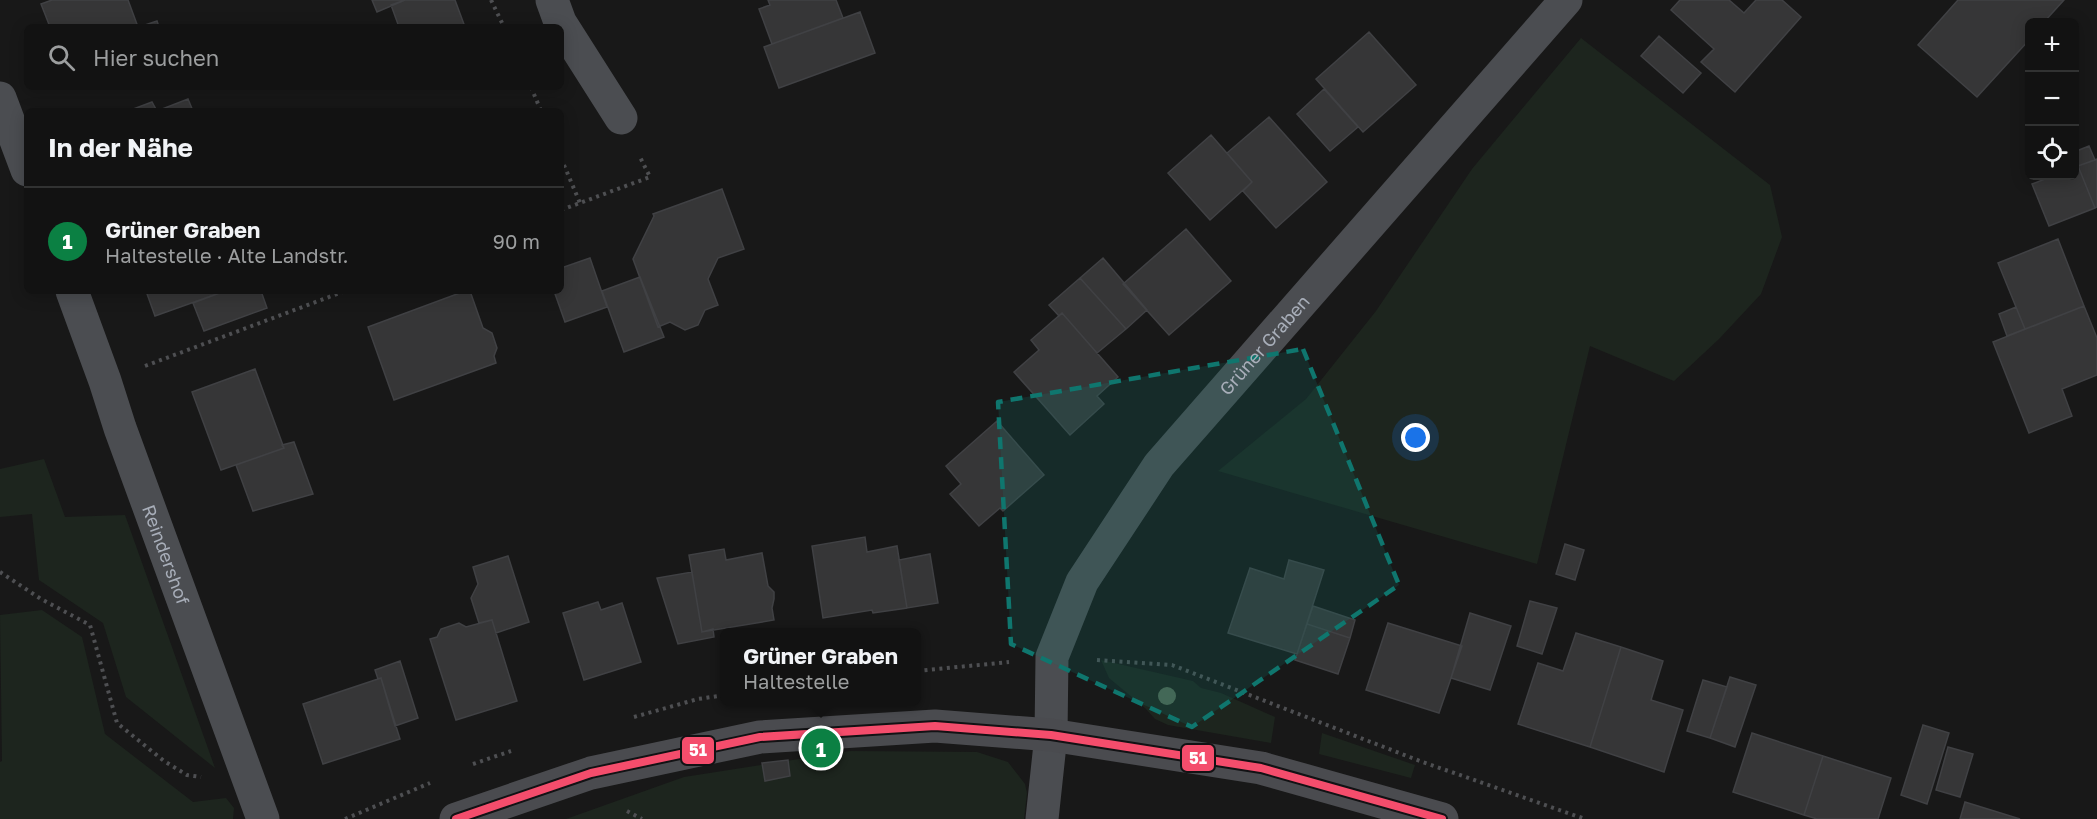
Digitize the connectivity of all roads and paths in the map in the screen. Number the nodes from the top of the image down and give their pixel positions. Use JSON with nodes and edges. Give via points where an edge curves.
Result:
{"nodes":[{"id":1,"x":491,"y":0,"type":"edge"},
{"id":2,"x":552,"y":0,"type":"edge"},
{"id":3,"x":1566,"y":0,"type":"edge"},
{"id":4,"x":503,"y":24,"type":"edge"},
{"id":5,"x":561,"y":24,"type":"edge"},
{"id":6,"x":564,"y":28,"type":"edge"},
{"id":7,"x":532,"y":90,"type":"edge"},
{"id":8,"x":0,"y":98,"type":"edge"},
{"id":9,"x":540,"y":108,"type":"edge"},
{"id":10,"x":621,"y":118,"type":"joint"},
{"id":11,"x":24,"y":162,"type":"edge"},
{"id":12,"x":564,"y":165,"type":"edge"},
{"id":13,"x":580,"y":202,"type":"junction"},
{"id":14,"x":564,"y":209,"type":"edge"},
{"id":15,"x":73,"y":294,"type":"edge"},
{"id":16,"x":337,"y":294,"type":"edge"},
{"id":17,"x":105,"y":381,"type":"junction"},
{"id":18,"x":0,"y":572,"type":"edge"},
{"id":19,"x":1052,"y":657,"type":"junction"},
{"id":20,"x":921,"y":671,"type":"edge"},
{"id":21,"x":1051,"y":735,"type":"junction"},
{"id":22,"x":248,"y":775,"type":"junction"},
{"id":23,"x":263,"y":819,"type":"edge"},
{"id":24,"x":456,"y":819,"type":"edge"},
{"id":25,"x":1042,"y":819,"type":"edge"},
{"id":26,"x":1442,"y":819,"type":"edge"},
{"id":27,"x":1586,"y":819,"type":"edge"}],
"edges":[{"from":1,"to":4,"type":"path"},
{"from":2,"to":5,"type":"street"},
{"from":3,"to":19,"type":"street","name":"Grüner Graben","via":[[1160,465],[1082,582]]},
{"from":6,"to":10,"type":"street"},
{"from":7,"to":9,"type":"path"},
{"from":8,"to":11,"type":"street"},
{"from":10,"to":13,"type":"path","via":[[650,177]]},
{"from":12,"to":13,"type":"path"},
{"from":13,"to":14,"type":"path"},
{"from":15,"to":17,"type":"street","name":"Reindershof"},
{"from":16,"to":17,"type":"path"},
{"from":17,"to":22,"type":"street","name":"Reindershof"},
{"from":18,"to":22,"type":"path","via":[[90,625],[117,723],[187,775]]},
{"from":19,"to":20,"type":"path"},
{"from":19,"to":21,"type":"street","name":"Grüner Graben"},
{"from":19,"to":27,"type":"path","via":[[1172,665],[1420,761]]},
{"from":21,"to":24,"type":"street","via":[[935,726],[760,738],[591,773]]},
{"from":21,"to":25,"type":"street","name":"Grüner Graben"},
{"from":21,"to":26,"type":"street","via":[[1262,768]]},
{"from":22,"to":23,"type":"street","name":"Reindershof"}]}
